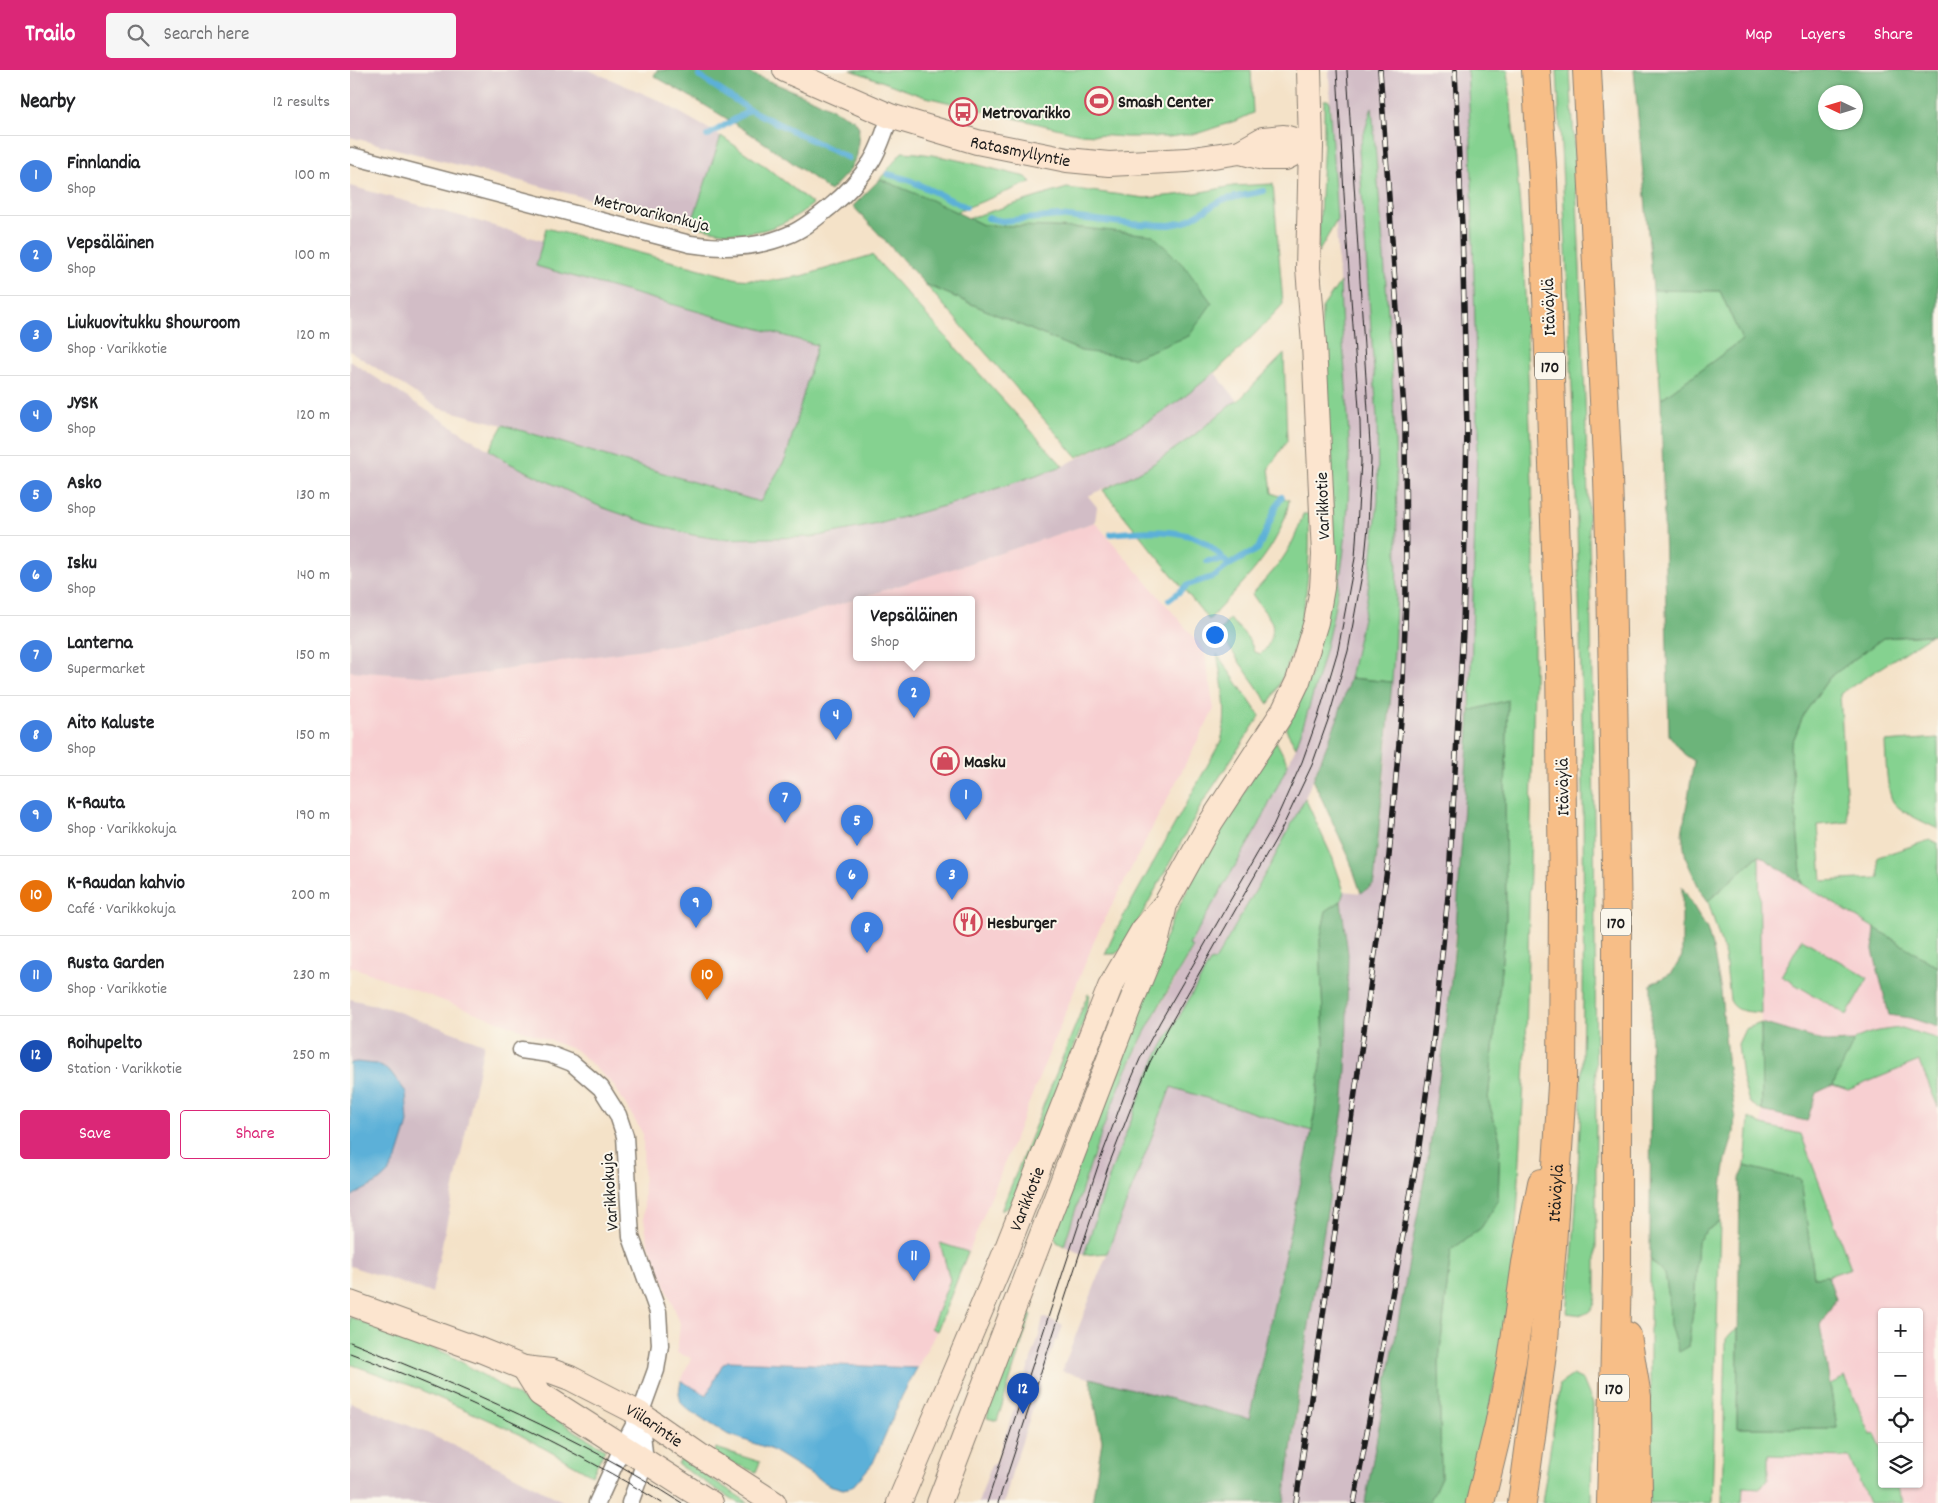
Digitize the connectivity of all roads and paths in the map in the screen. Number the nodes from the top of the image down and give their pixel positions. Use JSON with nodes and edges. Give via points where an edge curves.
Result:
{"nodes":[{"id":1,"x":785,"y":70,"type":"edge"},
{"id":2,"x":1309,"y":70,"type":"edge"},
{"id":3,"x":1536,"y":70,"type":"edge"},
{"id":4,"x":1587,"y":70,"type":"edge"},
{"id":5,"x":890,"y":116,"type":"junction"},
{"id":6,"x":1311,"y":145,"type":"junction"},
{"id":7,"x":352,"y":156,"type":"dead end"},
{"id":8,"x":1166,"y":903,"type":"junction"},
{"id":9,"x":521,"y":1050,"type":"dead end"},
{"id":10,"x":1562,"y":1086,"type":"junction"},
{"id":11,"x":1616,"y":1272,"type":"junction"},
{"id":12,"x":350,"y":1304,"type":"edge"},
{"id":13,"x":524,"y":1368,"type":"junction"},
{"id":14,"x":640,"y":1414,"type":"junction"},
{"id":15,"x":623,"y":1446,"type":"junction"},
{"id":16,"x":645,"y":1462,"type":"junction"},
{"id":17,"x":597,"y":1503,"type":"edge"},
{"id":18,"x":630,"y":1503,"type":"edge"},
{"id":19,"x":711,"y":1503,"type":"edge"},
{"id":20,"x":774,"y":1503,"type":"edge"},
{"id":21,"x":899,"y":1503,"type":"edge"},
{"id":22,"x":939,"y":1503,"type":"edge"},
{"id":23,"x":1480,"y":1503,"type":"edge"},
{"id":24,"x":1522,"y":1503,"type":"edge"},
{"id":25,"x":1611,"y":1503,"type":"edge"},
{"id":26,"x":1638,"y":1503,"type":"edge"}],
"edges":[{"from":1,"to":5,"type":"main road","name":"Ratasmyllyntie"},
{"from":2,"to":6,"type":"main road","name":"Varikkotie"},
{"from":3,"to":10,"type":"highway","name":"Itäväylä","number":"170","via":[[1560,662]]},
{"from":4,"to":11,"type":"highway","number":"170","via":[[1611,572]]},
{"from":5,"to":6,"type":"main road","name":"Ratasmyllyntie","via":[[977,142],[1067,160],[1109,164],[1177,161],[1240,152],[1263,158],[1285,158]]},
{"from":5,"to":7,"type":"street","name":"Metrovarikonkuja","via":[[872,161],[842,197],[789,235],[735,247],[690,244]]},
{"from":6,"to":8,"type":"main road","name":"Varikkotie","via":[[1308,268],[1324,555],[1316,622],[1298,681],[1284,710],[1211,822]]},
{"from":8,"to":21,"type":"main road","name":"Varikkotie","via":[[1143,930],[1110,987],[1002,1262]]},
{"from":8,"to":22,"type":"main road","name":"Varikkotie","via":[[1157,939]]},
{"from":9,"to":14,"type":"street","name":"Varikkokuja","via":[[549,1054],[572,1063],[601,1088],[618,1115],[625,1136],[631,1237],[658,1312],[660,1345],[656,1370]]},
{"from":10,"to":23,"type":"highway","via":[[1526,1263],[1512,1361]]},
{"from":10,"to":24,"type":"highway","name":"Itäväylä","number":"170","via":[[1544,1339]]},
{"from":11,"to":25,"type":"highway","number":"170"},
{"from":11,"to":26,"type":"highway","via":[[1637,1397]]},
{"from":12,"to":13,"type":"main road","name":"Viilarintie"},
{"from":13,"to":14,"type":"main road","name":"Viilarintie","via":[[551,1371]]},
{"from":13,"to":15,"type":"main road","name":"Viilarintie","via":[[540,1394]]},
{"from":14,"to":15,"type":"street","name":"Varikkokuja"},
{"from":14,"to":16,"type":"street"},
{"from":14,"to":20,"type":"main road","name":"Viilarintie"},
{"from":15,"to":16,"type":"main road","name":"Viilarintie"},
{"from":15,"to":17,"type":"street","name":"Varikkokuja"},
{"from":16,"to":18,"type":"street"},
{"from":16,"to":19,"type":"main road","name":"Viilarintie"}]}
